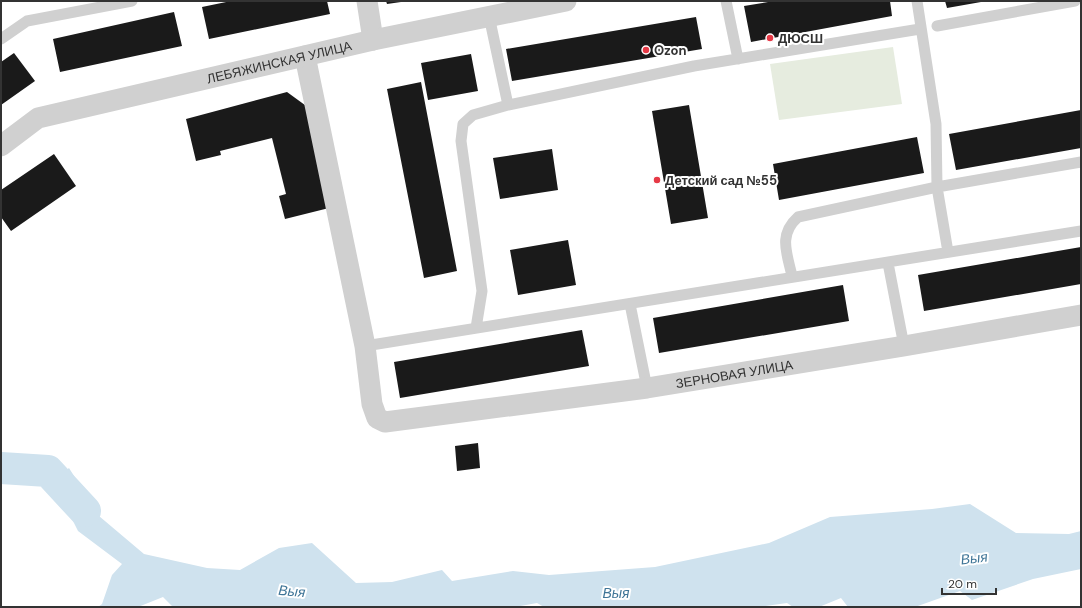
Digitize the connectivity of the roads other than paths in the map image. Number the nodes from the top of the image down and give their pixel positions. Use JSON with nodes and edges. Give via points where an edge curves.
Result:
{"nodes":[{"id":1,"x":132,"y":1,"type":"edge"},
{"id":2,"x":366,"y":1,"type":"edge"},
{"id":3,"x":566,"y":1,"type":"edge"},
{"id":4,"x":726,"y":1,"type":"edge"},
{"id":5,"x":916,"y":1,"type":"edge"},
{"id":6,"x":1075,"y":1,"type":"edge"},
{"id":7,"x":489,"y":16,"type":"junction"},
{"id":8,"x":937,"y":26,"type":"dead end"},
{"id":9,"x":920,"y":29,"type":"junction"},
{"id":10,"x":1,"y":39,"type":"edge"},
{"id":11,"x":374,"y":40,"type":"junction"},
{"id":12,"x":305,"y":56,"type":"junction"},
{"id":13,"x":738,"y":59,"type":"junction"},
{"id":14,"x":508,"y":105,"type":"junction"},
{"id":15,"x":1,"y":146,"type":"edge"},
{"id":16,"x":1081,"y":162,"type":"edge"},
{"id":17,"x":937,"y":187,"type":"junction"},
{"id":18,"x":1081,"y":231,"type":"edge"},
{"id":19,"x":948,"y":252,"type":"junction"},
{"id":20,"x":888,"y":263,"type":"junction"},
{"id":21,"x":792,"y":276,"type":"junction"},
{"id":22,"x":630,"y":304,"type":"junction"},
{"id":23,"x":1081,"y":315,"type":"edge"},
{"id":24,"x":476,"y":328,"type":"junction"},
{"id":25,"x":364,"y":346,"type":"junction"},
{"id":26,"x":904,"y":346,"type":"junction"},
{"id":27,"x":648,"y":388,"type":"junction"}],
"edges":[{"from":1,"to":10,"type":"lane","via":[[27,21]]},
{"from":2,"to":11,"type":"street"},
{"from":3,"to":7,"type":"street","name":"ЛЕБЯЖИНСКАЯ УЛИЦА"},
{"from":4,"to":13,"type":"lane"},
{"from":5,"to":9,"type":"lane"},
{"from":6,"to":8,"type":"lane"},
{"from":7,"to":11,"type":"street","name":"ЛЕБЯЖИНСКАЯ УЛИЦА"},
{"from":7,"to":14,"type":"lane"},
{"from":9,"to":13,"type":"lane"},
{"from":9,"to":17,"type":"lane","via":[[936,124]]},
{"from":11,"to":12,"type":"street","name":"ЛЕБЯЖИНСКАЯ УЛИЦА"},
{"from":12,"to":15,"type":"street","name":"ЛЕБЯЖИНСКАЯ УЛИЦА","via":[[38,118]]},
{"from":12,"to":25,"type":"street"},
{"from":13,"to":14,"type":"lane"},
{"from":14,"to":24,"type":"lane","via":[[473,115],[463,124],[461,141],[482,291]]},
{"from":16,"to":17,"type":"lane"},
{"from":17,"to":19,"type":"lane"},
{"from":17,"to":21,"type":"lane","via":[[798,217],[789,225],[785,238]]},
{"from":18,"to":19,"type":"lane"},
{"from":19,"to":20,"type":"lane"},
{"from":20,"to":21,"type":"lane"},
{"from":20,"to":26,"type":"lane"},
{"from":21,"to":22,"type":"lane"},
{"from":22,"to":24,"type":"lane"},
{"from":22,"to":27,"type":"lane"},
{"from":23,"to":26,"type":"street","name":"ЗЕРНОВАЯ УЛИЦА"},
{"from":24,"to":25,"type":"lane"},
{"from":25,"to":27,"type":"street","name":"ЗЕРНОВАЯ УЛИЦА","via":[[372,404],[377,418],[385,422]]},
{"from":26,"to":27,"type":"street","name":"ЗЕРНОВАЯ УЛИЦА"}]}
